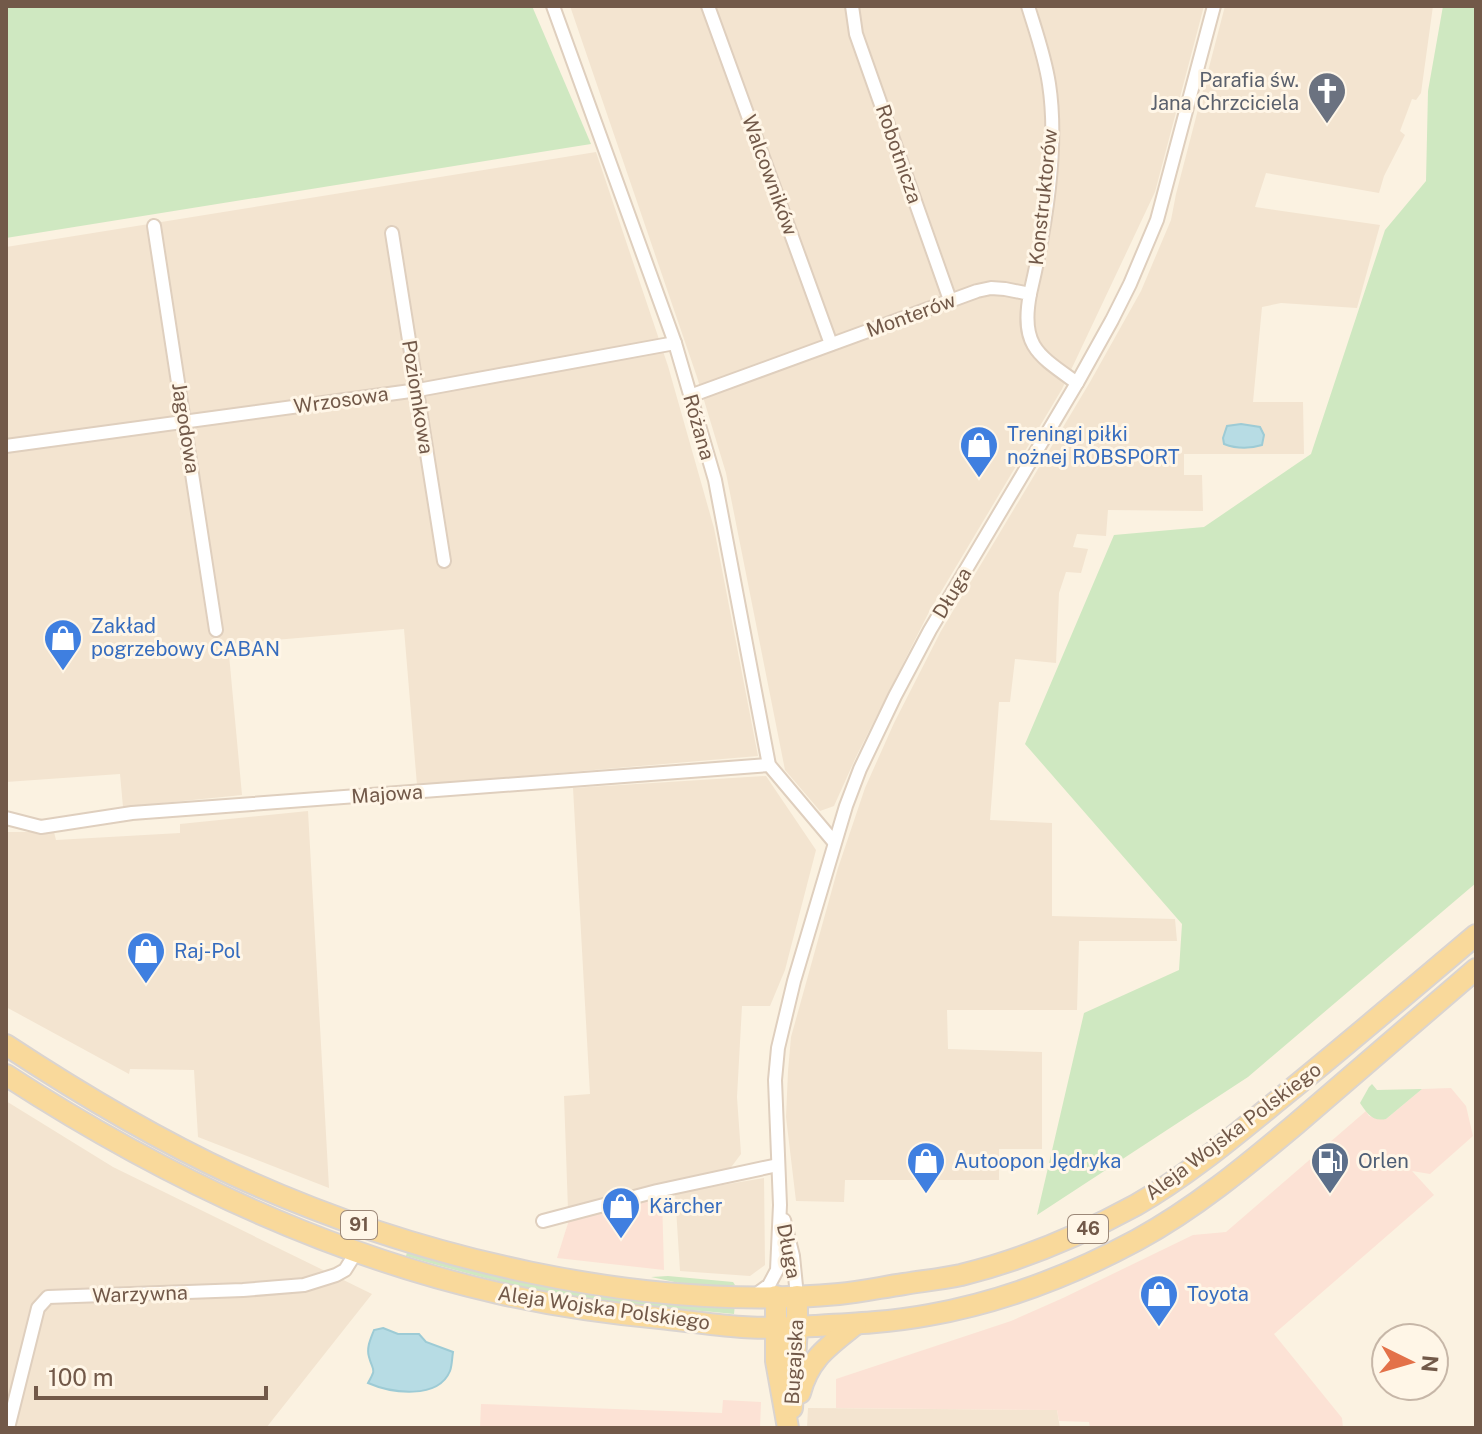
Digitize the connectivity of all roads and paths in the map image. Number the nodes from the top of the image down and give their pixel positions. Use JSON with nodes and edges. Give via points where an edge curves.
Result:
{"nodes":[{"id":1,"x":553,"y":6,"type":"edge"},
{"id":2,"x":708,"y":6,"type":"edge"},
{"id":3,"x":852,"y":6,"type":"edge"},
{"id":4,"x":1028,"y":6,"type":"edge"},
{"id":5,"x":1214,"y":6,"type":"edge"},
{"id":6,"x":154,"y":226,"type":"dead end"},
{"id":7,"x":392,"y":233,"type":"dead end"},
{"id":8,"x":1030,"y":294,"type":"junction"},
{"id":9,"x":950,"y":300,"type":"junction"},
{"id":10,"x":675,"y":343,"type":"junction"},
{"id":11,"x":831,"y":344,"type":"junction"},
{"id":12,"x":1077,"y":383,"type":"junction"},
{"id":13,"x":418,"y":390,"type":"junction"},
{"id":14,"x":690,"y":396,"type":"junction"},
{"id":15,"x":185,"y":421,"type":"junction"},
{"id":16,"x":6,"y":446,"type":"edge"},
{"id":17,"x":444,"y":561,"type":"dead end"},
{"id":18,"x":216,"y":630,"type":"dead end"},
{"id":19,"x":769,"y":765,"type":"junction"},
{"id":20,"x":6,"y":818,"type":"edge"},
{"id":21,"x":834,"y":842,"type":"junction"},
{"id":22,"x":1476,"y":935,"type":"edge"},
{"id":23,"x":1476,"y":969,"type":"edge"},
{"id":24,"x":6,"y":1045,"type":"edge"},
{"id":25,"x":6,"y":1075,"type":"edge"},
{"id":26,"x":778,"y":1165,"type":"junction"},
{"id":27,"x":780,"y":1205,"type":"junction"},
{"id":28,"x":543,"y":1221,"type":"dead end"},
{"id":29,"x":357,"y":1251,"type":"junction"},
{"id":30,"x":754,"y":1296,"type":"junction"},
{"id":31,"x":787,"y":1296,"type":"junction"},
{"id":32,"x":856,"y":1324,"type":"junction"},
{"id":33,"x":776,"y":1327,"type":"junction"},
{"id":34,"x":797,"y":1327,"type":"junction"},
{"id":35,"x":8,"y":1428,"type":"edge"},
{"id":36,"x":790,"y":1428,"type":"edge"}],
"edges":[{"from":1,"to":10,"type":"street","name":"Różana"},
{"from":2,"to":11,"type":"street","name":"Walcowników"},
{"from":3,"to":9,"type":"street","name":"Robotnicza","via":[[856,34]]},
{"from":4,"to":8,"type":"street","name":"Konstruktorów","via":[[1050,86],[1052,122],[1040,252]]},
{"from":5,"to":12,"type":"street","name":"Długa","via":[[1157,220]]},
{"from":6,"to":15,"type":"street","name":"Jagodowa"},
{"from":7,"to":13,"type":"street","name":"Poziomkowa"},
{"from":8,"to":9,"type":"street","name":"Monterów","via":[[991,288]]},
{"from":8,"to":12,"type":"street","via":[[1026,312],[1032,344]]},
{"from":9,"to":11,"type":"street","name":"Monterów"},
{"from":10,"to":13,"type":"street","name":"Wrzosowa"},
{"from":10,"to":14,"type":"street","name":"Różana"},
{"from":11,"to":14,"type":"street","name":"Monterów"},
{"from":12,"to":21,"type":"street","name":"Długa","via":[[895,696],[860,769]]},
{"from":13,"to":15,"type":"street","name":"Wrzosowa"},
{"from":13,"to":17,"type":"street","name":"Poziomkowa"},
{"from":14,"to":19,"type":"street","name":"Różana","via":[[715,480]]},
{"from":15,"to":16,"type":"street","name":"Wrzosowa"},
{"from":15,"to":18,"type":"street","name":"Jagodowa"},
{"from":19,"to":20,"type":"street","name":"Majowa","via":[[132,813],[41,827]]},
{"from":19,"to":21,"type":"street","name":"Różana"},
{"from":21,"to":26,"type":"street","name":"Długa","via":[[778,1048]]},
{"from":22,"to":31,"type":"main road","name":"Aleja Wojska Polskiego","number":"46","via":[[1247,1127],[1137,1204],[1062,1241],[957,1276],[847,1293]]},
{"from":23,"to":32,"type":"main road","name":"Aleja Wojska Polskiego","number":"46","via":[[1259,1155],[1139,1239],[1069,1273],[995,1299],[929,1315]]},
{"from":24,"to":30,"type":"main road","name":"Aleja Wojska Polskiego","number":"91","via":[[101,1106],[208,1162],[398,1238],[583,1282]]},
{"from":25,"to":29,"type":"main road","name":"Aleja Wojska Polskiego","number":"91","via":[[173,1173]]},
{"from":26,"to":27,"type":"street","name":"Długa"},
{"from":26,"to":28,"type":"street"},
{"from":27,"to":30,"type":"street","name":"Długa","via":[[777,1270]]},
{"from":27,"to":31,"type":"street","name":"Długa","via":[[793,1256]]},
{"from":29,"to":33,"type":"main road","name":"Aleja Wojska Polskiego","number":"91","via":[[540,1301],[648,1317]]},
{"from":29,"to":35,"type":"street","name":"Warzywna","via":[[336,1275],[304,1285],[48,1297],[38,1308]]},
{"from":30,"to":31,"type":"main road","name":"Aleja Wojska Polskiego","number":"91"},
{"from":31,"to":33,"type":"main road","name":"Bugajska"},
{"from":31,"to":34,"type":"main road","name":"Bugajska"},
{"from":32,"to":34,"type":"main road","name":"Aleja Wojska Polskiego","number":"91"},
{"from":32,"to":36,"type":"main road","via":[[808,1370]]},
{"from":33,"to":34,"type":"main road","name":"Aleja Wojska Polskiego","number":"91"},
{"from":33,"to":36,"type":"main road","name":"Bugajska","via":[[776,1361]]},
{"from":34,"to":36,"type":"main road","name":"Bugajska"}]}
